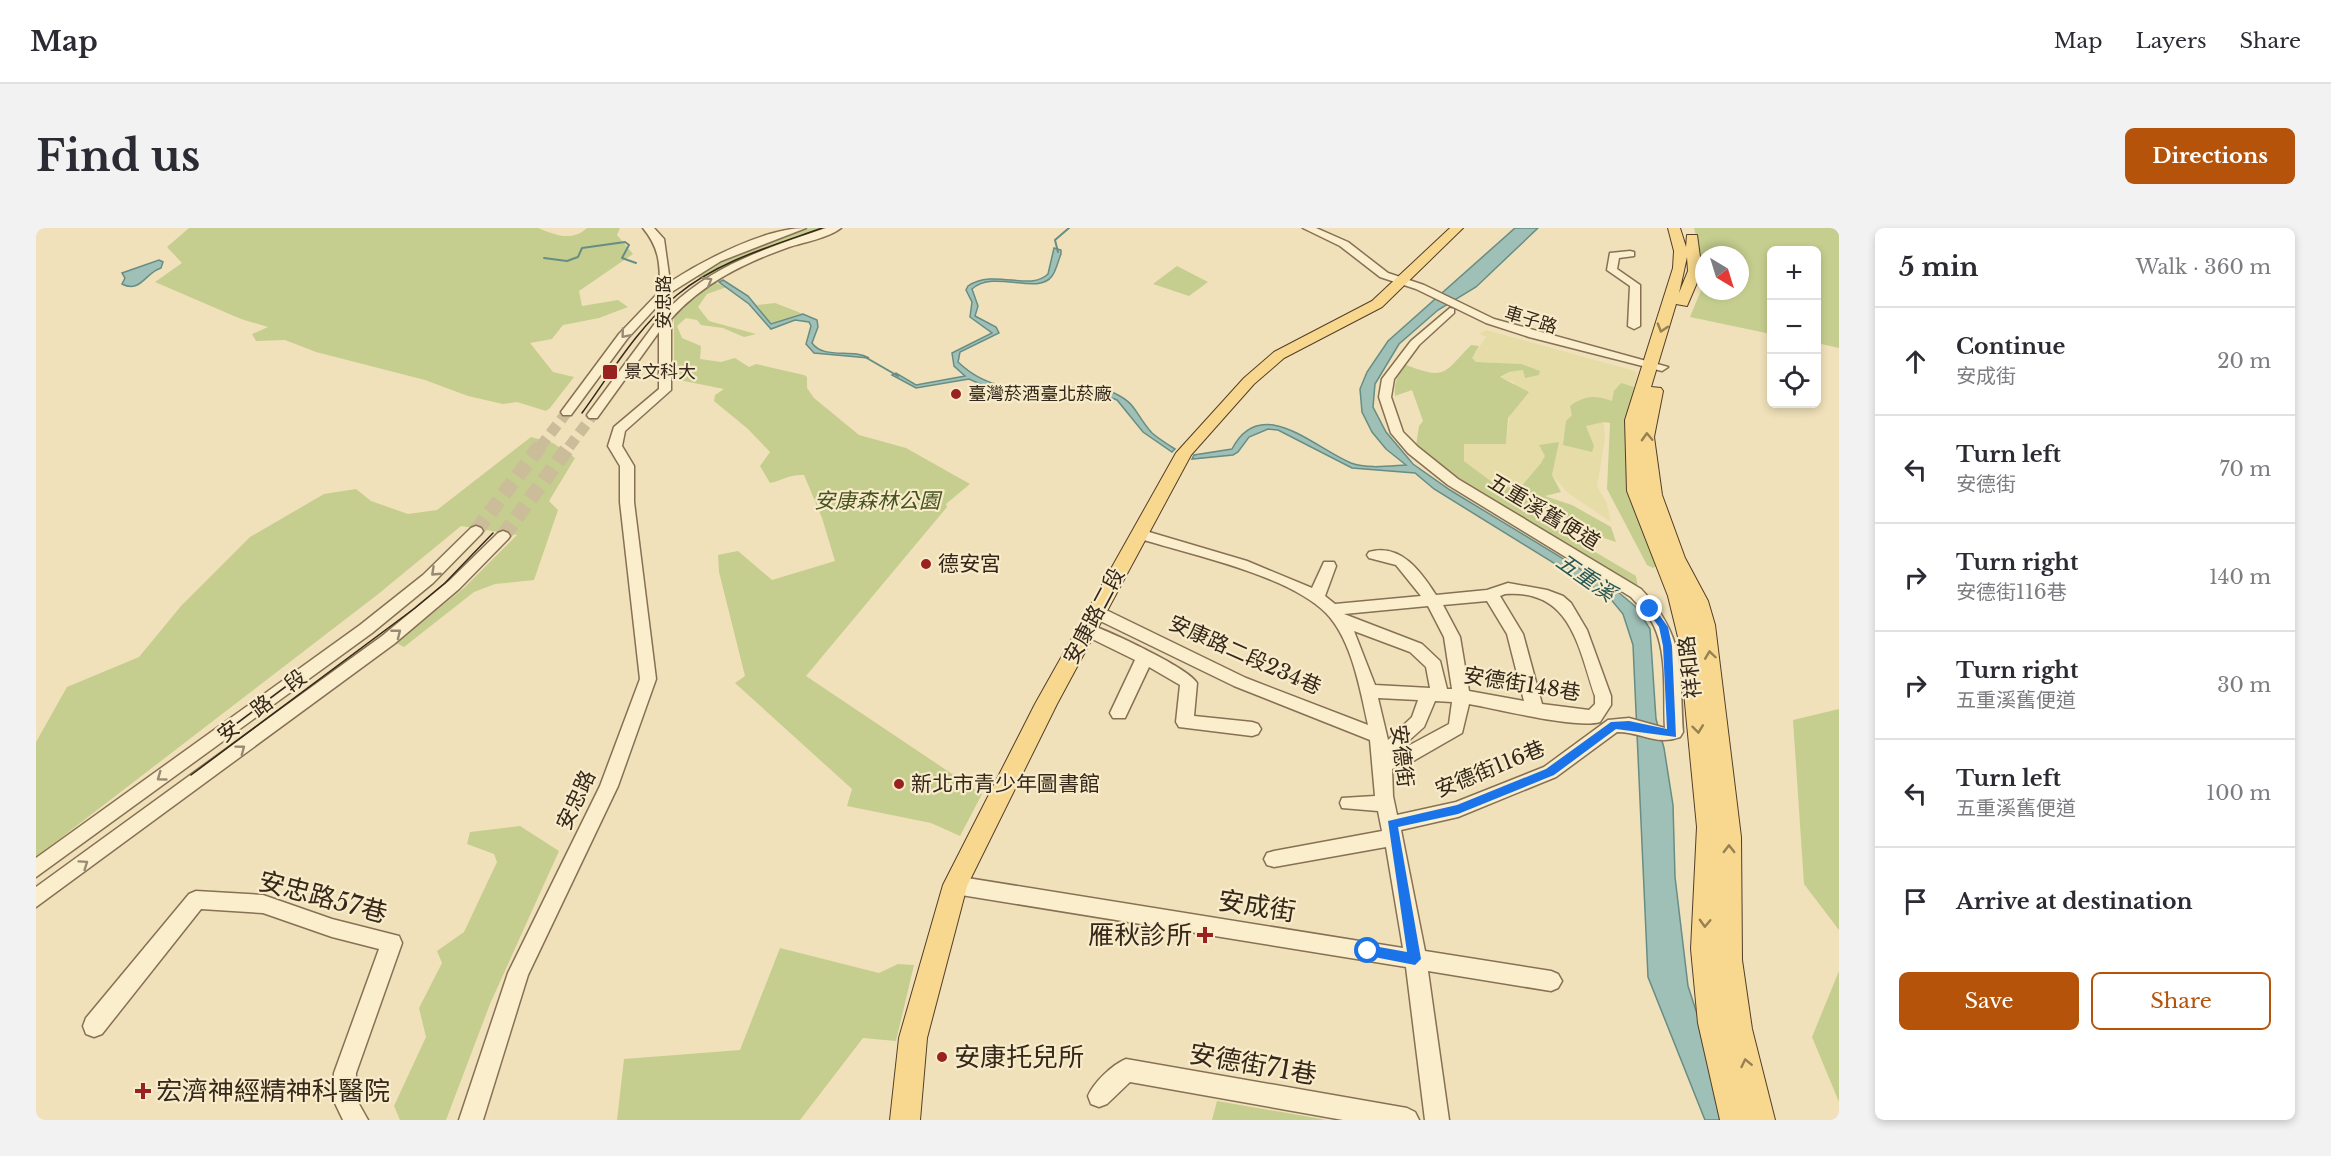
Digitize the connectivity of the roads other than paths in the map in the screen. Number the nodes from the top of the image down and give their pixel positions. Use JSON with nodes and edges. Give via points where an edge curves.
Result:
{"nodes":[{"id":1,"x":648,"y":228,"type":"edge"},
{"id":2,"x":801,"y":228,"type":"edge"},
{"id":3,"x":836,"y":228,"type":"edge"},
{"id":4,"x":1308,"y":228,"type":"edge"},
{"id":5,"x":1457,"y":228,"type":"edge"},
{"id":6,"x":1666,"y":228,"type":"edge"},
{"id":7,"x":1674,"y":228,"type":"edge"},
{"id":8,"x":1681,"y":228,"type":"edge"},
{"id":9,"x":1688,"y":228,"type":"edge"},
{"id":10,"x":1630,"y":254,"type":"dead end"},
{"id":11,"x":1401,"y":282,"type":"junction"},
{"id":12,"x":664,"y":291,"type":"junction"},
{"id":13,"x":1678,"y":297,"type":"junction"},
{"id":14,"x":1453,"y":308,"type":"junction"},
{"id":15,"x":665,"y":319,"type":"junction"},
{"id":16,"x":1634,"y":326,"type":"dead end"},
{"id":17,"x":1654,"y":368,"type":"junction"},
{"id":18,"x":567,"y":412,"type":"tunnel mouth"},
{"id":19,"x":593,"y":415,"type":"tunnel mouth"},
{"id":20,"x":476,"y":531,"type":"tunnel mouth"},
{"id":21,"x":1139,"y":534,"type":"junction"},
{"id":22,"x":503,"y":536,"type":"tunnel mouth"},
{"id":23,"x":1374,"y":555,"type":"dead end"},
{"id":24,"x":1329,"y":566,"type":"dead end"},
{"id":25,"x":1491,"y":595,"type":"junction"},
{"id":26,"x":1316,"y":598,"type":"junction"},
{"id":27,"x":1431,"y":602,"type":"junction"},
{"id":28,"x":1335,"y":615,"type":"junction"},
{"id":29,"x":1092,"y":621,"type":"junction"},
{"id":30,"x":1145,"y":657,"type":"junction"},
{"id":31,"x":1369,"y":691,"type":"junction"},
{"id":32,"x":1434,"y":694,"type":"junction"},
{"id":33,"x":1460,"y":696,"type":"junction"},
{"id":34,"x":1534,"y":711,"type":"junction"},
{"id":35,"x":1119,"y":713,"type":"dead end"},
{"id":36,"x":1629,"y":725,"type":"joint"},
{"id":37,"x":1252,"y":729,"type":"dead end"},
{"id":38,"x":1380,"y":751,"type":"junction"},
{"id":39,"x":1349,"y":803,"type":"dead end"},
{"id":40,"x":1385,"y":804,"type":"junction"},
{"id":41,"x":1393,"y":831,"type":"junction"},
{"id":42,"x":1274,"y":859,"type":"dead end"},
{"id":43,"x":36,"y":869,"type":"edge"},
{"id":44,"x":955,"y":885,"type":"junction"},
{"id":45,"x":36,"y":898,"type":"edge"},
{"id":46,"x":1415,"y":959,"type":"junction"},
{"id":47,"x":1551,"y":981,"type":"dead end"},
{"id":48,"x":94,"y":1026,"type":"dead end"},
{"id":49,"x":1099,"y":1096,"type":"dead end"},
{"id":50,"x":356,"y":1120,"type":"edge"},
{"id":51,"x":471,"y":1120,"type":"edge"},
{"id":52,"x":905,"y":1120,"type":"edge"},
{"id":53,"x":1407,"y":1120,"type":"edge"},
{"id":54,"x":1437,"y":1120,"type":"edge"},
{"id":55,"x":1735,"y":1120,"type":"edge"},
{"id":56,"x":1760,"y":1120,"type":"edge"}],
"edges":[{"from":1,"to":12,"type":"street","name":"安忠路","via":[[660,244]]},
{"from":2,"to":12,"type":"street","via":[[704,265]]},
{"from":15,"to":3,"type":"street","one_way":true,"via":[[688,295],[721,273]]},
{"from":4,"to":11,"type":"street","name":"車子路","via":[[1344,244],[1378,272]]},
{"from":5,"to":11,"type":"main road","name":"安康路二段"},
{"from":6,"to":13,"type":"main road","via":[[1676,255]]},
{"from":7,"to":13,"type":"main road","name":"祥和路","via":[[1682,258]]},
{"from":8,"to":13,"type":"main road","name":"祥和路","via":[[1688,253]]},
{"from":9,"to":13,"type":"main road","via":[[1695,251],[1695,271]]},
{"from":10,"to":16,"type":"street","via":[[1614,255],[1612,270],[1635,285]]},
{"from":11,"to":14,"type":"street","name":"車子路","via":[[1428,291]]},
{"from":11,"to":14,"type":"street","name":"車子路","via":[[1406,290]]},
{"from":11,"to":21,"type":"main road","name":"安康路二段","via":[[1366,312],[1279,355],[1249,381],[1184,453]]},
{"from":12,"to":15,"type":"street","name":"安忠路"},
{"from":12,"to":18,"type":"street","one_way":true,"via":[[616,346]]},
{"from":13,"to":17,"type":"main road","name":"祥和路"},
{"from":14,"to":17,"type":"street","name":"車子路","via":[[1529,339]]},
{"from":14,"to":36,"type":"street","name":"五重溪舊便道","via":[[1415,343],[1388,379],[1385,397],[1390,417],[1397,433],[1413,450],[1453,482],[1636,593],[1650,609],[1663,627],[1667,646],[1674,732],[1666,735]]},
{"from":15,"to":19,"type":"street"},
{"from":15,"to":51,"type":"street","name":"安忠路","via":[[665,390],[615,437],[615,446],[627,466],[648,679],[609,786],[518,973]]},
{"from":17,"to":55,"type":"main road","name":"祥和路","one_way":true,"via":[[1633,420],[1636,491],[1678,596],[1689,641],[1709,827],[1704,949],[1712,1023]]},
{"from":56,"to":17,"type":"main road","name":"祥和路","one_way":true,"via":[[1738,1029],[1729,960],[1729,837],[1705,625],[1653,495],[1646,437]]},
{"from":20,"to":43,"type":"street","name":"安一路一段","one_way":true,"via":[[428,579],[366,629]]},
{"from":21,"to":26,"type":"street","name":"安德街","via":[[1286,581]]},
{"from":21,"to":29,"type":"main road","name":"安康路二段"},
{"from":45,"to":22,"type":"street","name":"安一路一段","one_way":true,"via":[[388,640],[454,585]]},
{"from":23,"to":27,"type":"street","via":[[1389,556],[1405,564]]},
{"from":24,"to":26,"type":"street"},
{"from":25,"to":27,"type":"street","name":"安德街148巷"},
{"from":25,"to":34,"type":"street","via":[[1515,634]]},
{"from":25,"to":34,"type":"street","name":"安德街148巷","via":[[1508,587],[1559,600],[1574,618],[1603,696],[1603,705],[1594,717]]},
{"from":26,"to":28,"type":"street","name":"安德街"},
{"from":27,"to":28,"type":"street","name":"安德街148巷"},
{"from":27,"to":33,"type":"street","via":[[1450,633]]},
{"from":28,"to":31,"type":"street","name":"安德街","via":[[1352,645]]},
{"from":28,"to":32,"type":"street","via":[[1416,648],[1434,665]]},
{"from":29,"to":30,"type":"street"},
{"from":29,"to":38,"type":"street","name":"安康路二段234巷","via":[[1240,682]]},
{"from":29,"to":44,"type":"main road","name":"安康路二段"},
{"from":30,"to":35,"type":"street"},
{"from":30,"to":37,"type":"street","via":[[1189,683],[1185,722]]},
{"from":31,"to":32,"type":"street","name":"安德街148巷"},
{"from":31,"to":38,"type":"street","name":"安德街"},
{"from":32,"to":33,"type":"street","name":"安德街148巷"},
{"from":32,"to":38,"type":"street","via":[[1420,722],[1400,741]]},
{"from":33,"to":34,"type":"street","name":"安德街148巷"},
{"from":33,"to":38,"type":"street","via":[[1456,728],[1409,755]]},
{"from":36,"to":41,"type":"street","name":"安德街116巷","via":[[1614,725],[1550,772]]},
{"from":38,"to":40,"type":"street","name":"安德街"},
{"from":39,"to":40,"type":"street"},
{"from":40,"to":41,"type":"street","name":"安德街"},
{"from":41,"to":42,"type":"street","name":"安德街116巷"},
{"from":41,"to":46,"type":"street","name":"安德街"},
{"from":44,"to":46,"type":"street","name":"安成街"},
{"from":44,"to":52,"type":"main road","name":"安康路二段","via":[[914,1038]]},
{"from":46,"to":47,"type":"street","name":"安成街"},
{"from":46,"to":54,"type":"street","name":"安德街"},
{"from":48,"to":50,"type":"street","name":"安忠路57巷","via":[[196,900],[263,904],[332,928],[392,943],[345,1073],[344,1099]]},
{"from":49,"to":53,"type":"street","name":"安德街71巷","via":[[1126,1070]]}]}
